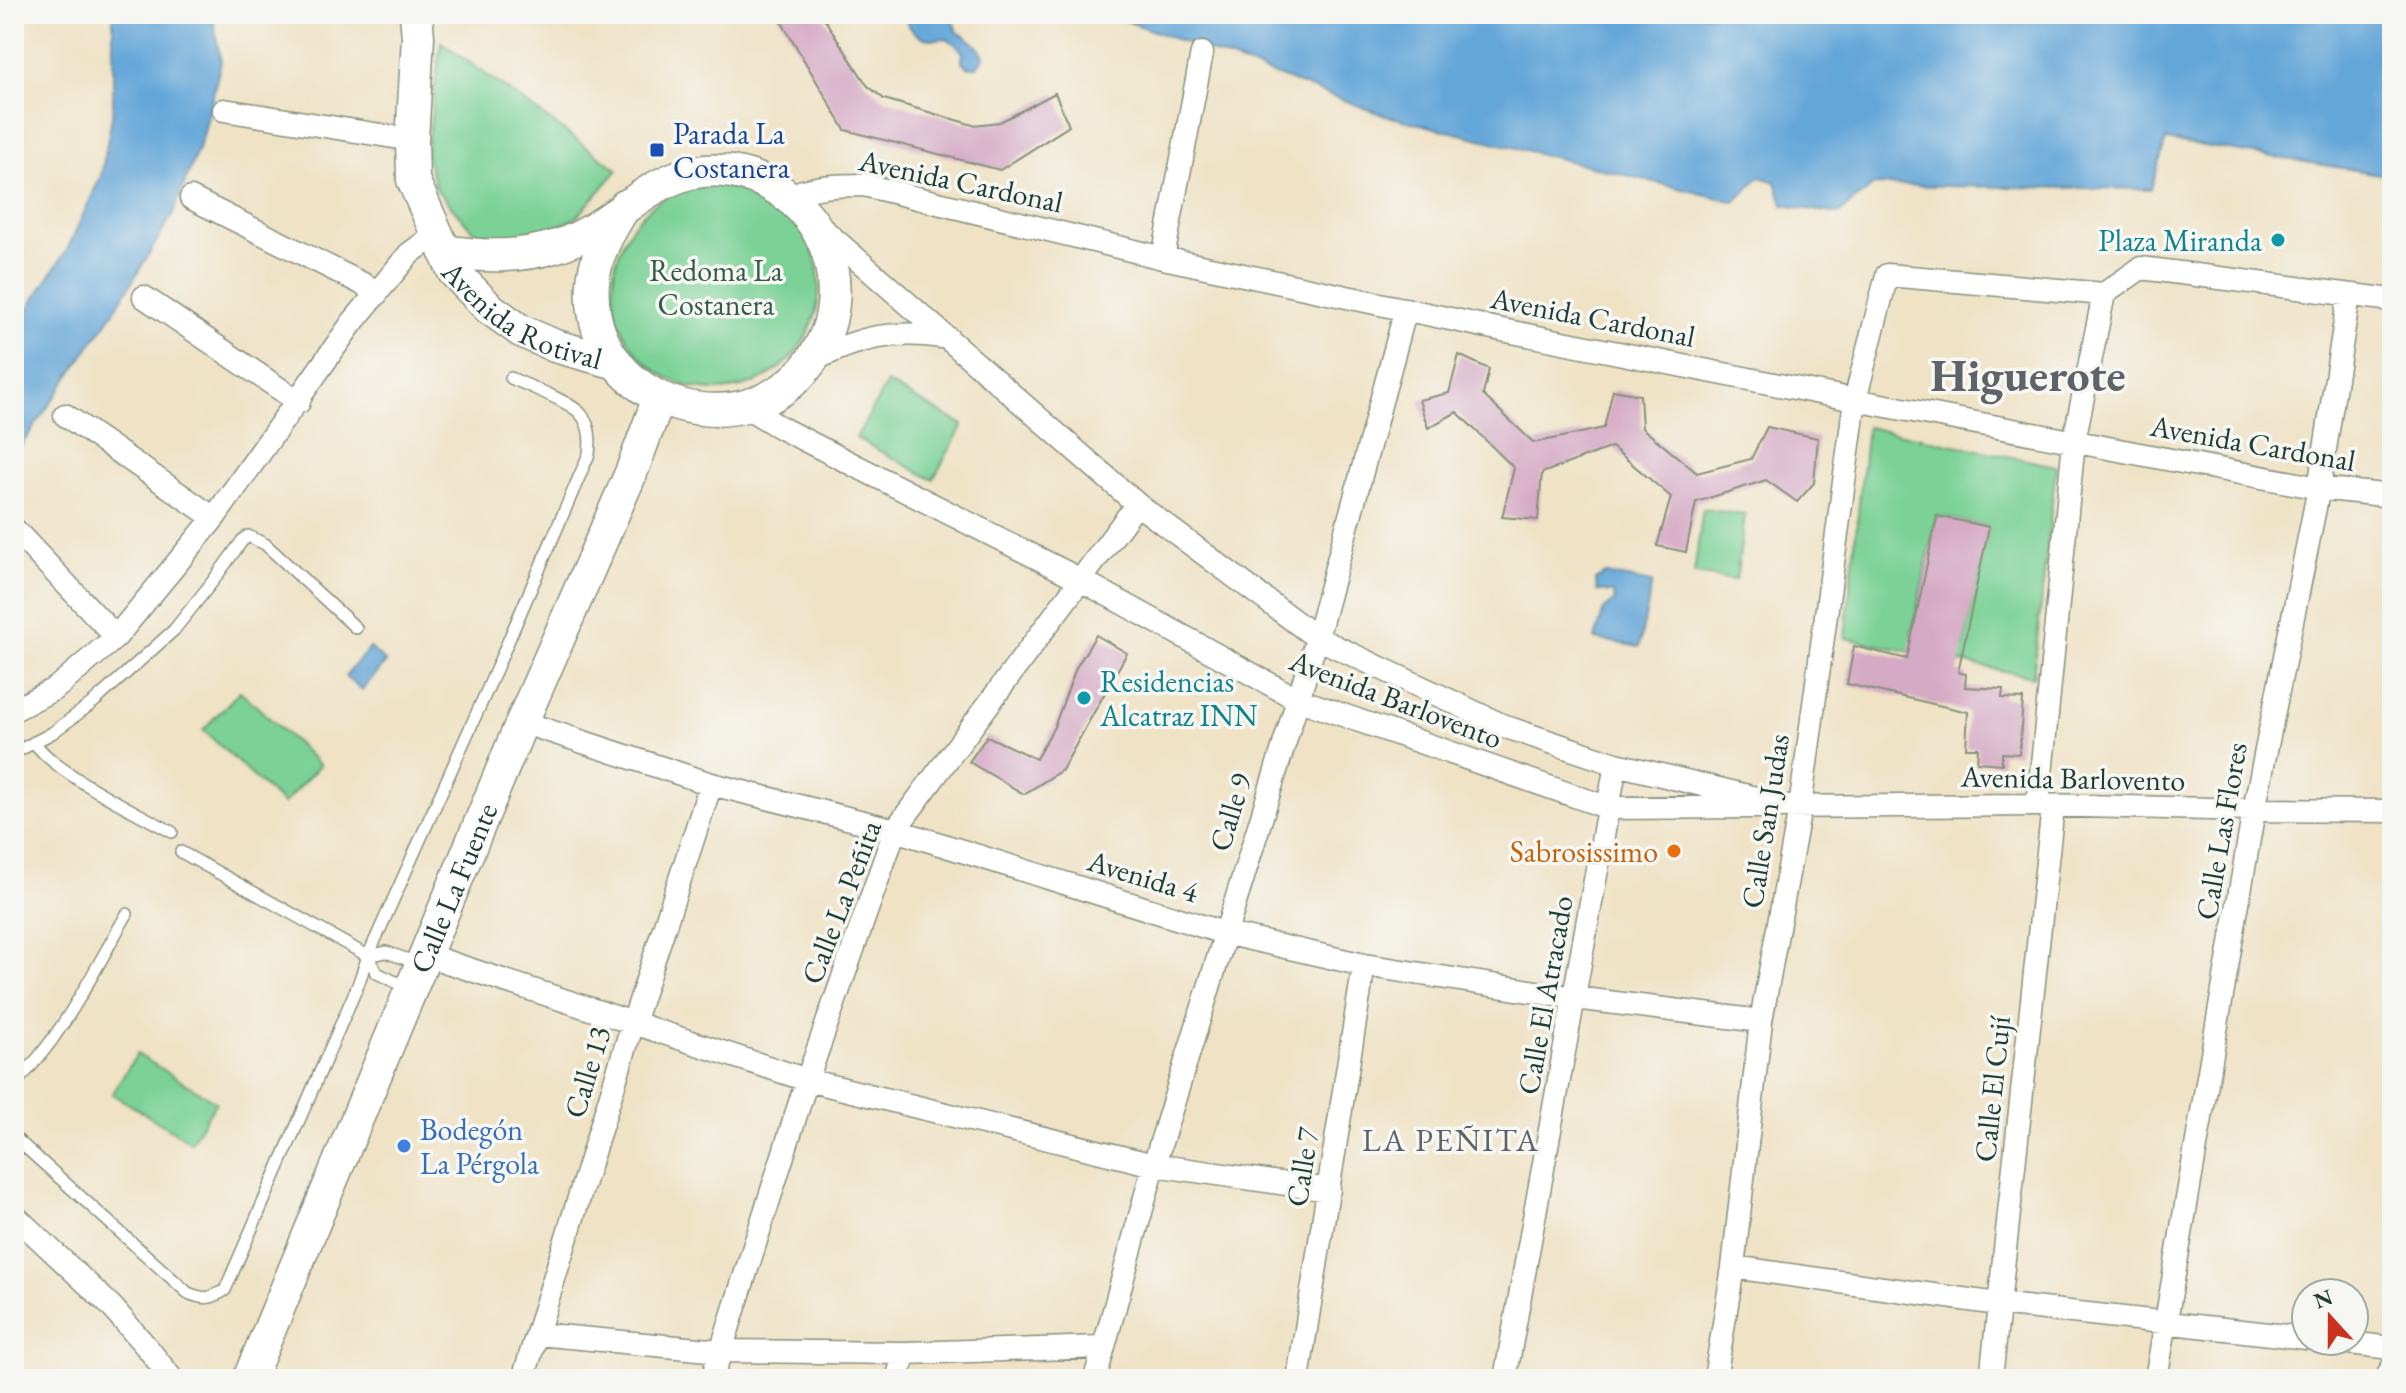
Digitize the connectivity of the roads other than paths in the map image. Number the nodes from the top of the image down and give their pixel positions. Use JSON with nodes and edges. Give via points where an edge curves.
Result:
{"nodes":[{"id":1,"x":416,"y":14,"type":"edge"},
{"id":2,"x":1202,"y":53,"type":"dead end"},
{"id":3,"x":224,"y":110,"type":"dead end"},
{"id":4,"x":412,"y":140,"type":"junction"},
{"id":5,"x":191,"y":198,"type":"dead end"},
{"id":6,"x":625,"y":206,"type":"junction"},
{"id":7,"x":799,"y":207,"type":"junction"},
{"id":8,"x":440,"y":242,"type":"junction"},
{"id":9,"x":1163,"y":258,"type":"junction"},
{"id":10,"x":2104,"y":294,"type":"junction"},
{"id":11,"x":376,"y":295,"type":"junction"},
{"id":12,"x":2349,"y":295,"type":"junction"},
{"id":13,"x":144,"y":297,"type":"dead end"},
{"id":14,"x":2392,"y":300,"type":"edge"},
{"id":15,"x":1406,"y":309,"type":"junction"},
{"id":16,"x":949,"y":338,"type":"junction"},
{"id":17,"x":811,"y":362,"type":"junction"},
{"id":18,"x":617,"y":363,"type":"junction"},
{"id":19,"x":511,"y":378,"type":"dead end"},
{"id":20,"x":659,"y":398,"type":"junction"},
{"id":21,"x":1855,"y":400,"type":"junction"},
{"id":22,"x":299,"y":402,"type":"junction"},
{"id":23,"x":746,"y":407,"type":"junction"},
{"id":24,"x":65,"y":415,"type":"dead end"},
{"id":25,"x":2074,"y":441,"type":"junction"},
{"id":26,"x":2319,"y":488,"type":"junction"},
{"id":27,"x":2392,"y":496,"type":"edge"},
{"id":28,"x":1137,"y":504,"type":"junction"},
{"id":29,"x":214,"y":518,"type":"junction"},
{"id":30,"x":14,"y":529,"type":"edge"},
{"id":31,"x":1079,"y":579,"type":"junction"},
{"id":32,"x":356,"y":628,"type":"dead end"},
{"id":33,"x":116,"y":637,"type":"junction"},
{"id":34,"x":1317,"y":638,"type":"junction"},
{"id":35,"x":1297,"y":699,"type":"junction"},
{"id":36,"x":14,"y":710,"type":"edge"},
{"id":37,"x":522,"y":722,"type":"junction"},
{"id":38,"x":34,"y":742,"type":"junction"},
{"id":39,"x":14,"y":753,"type":"edge"},
{"id":40,"x":1616,"y":764,"type":"junction"},
{"id":41,"x":711,"y":784,"type":"junction"},
{"id":42,"x":2046,"y":805,"type":"junction"},
{"id":43,"x":1609,"y":808,"type":"junction"},
{"id":44,"x":1800,"y":808,"type":"junction"},
{"id":45,"x":2254,"y":810,"type":"junction"},
{"id":46,"x":2392,"y":811,"type":"edge"},
{"id":47,"x":895,"y":830,"type":"junction"},
{"id":48,"x":172,"y":832,"type":"dead end"},
{"id":49,"x":181,"y":852,"type":"dead end"},
{"id":50,"x":127,"y":914,"type":"dead end"},
{"id":51,"x":1224,"y":933,"type":"junction"},
{"id":52,"x":368,"y":956,"type":"junction"},
{"id":53,"x":1364,"y":965,"type":"junction"},
{"id":54,"x":419,"y":970,"type":"junction"},
{"id":55,"x":1575,"y":998,"type":"junction"},
{"id":56,"x":1761,"y":1021,"type":"junction"},
{"id":57,"x":633,"y":1023,"type":"junction"},
{"id":58,"x":807,"y":1080,"type":"junction"},
{"id":59,"x":14,"y":1084,"type":"edge"},
{"id":60,"x":14,"y":1137,"type":"edge"},
{"id":61,"x":1154,"y":1165,"type":"junction"},
{"id":62,"x":1329,"y":1190,"type":"junction"},
{"id":63,"x":14,"y":1215,"type":"edge"},
{"id":64,"x":1733,"y":1267,"type":"junction"},
{"id":65,"x":1998,"y":1304,"type":"junction"},
{"id":66,"x":2166,"y":1321,"type":"junction"},
{"id":67,"x":537,"y":1334,"type":"junction"},
{"id":68,"x":2290,"y":1336,"type":"edge"},
{"id":69,"x":2370,"y":1345,"type":"edge"},
{"id":70,"x":1103,"y":1347,"type":"junction"},
{"id":71,"x":2392,"y":1348,"type":"edge"},
{"id":72,"x":720,"y":1351,"type":"junction"},
{"id":73,"x":905,"y":1353,"type":"junction"},
{"id":74,"x":2392,"y":1368,"type":"edge"},
{"id":75,"x":172,"y":1379,"type":"edge"},
{"id":76,"x":249,"y":1379,"type":"edge"},
{"id":77,"x":523,"y":1379,"type":"edge"},
{"id":78,"x":712,"y":1379,"type":"edge"},
{"id":79,"x":897,"y":1379,"type":"edge"},
{"id":80,"x":1095,"y":1379,"type":"edge"},
{"id":81,"x":1298,"y":1379,"type":"edge"},
{"id":82,"x":1505,"y":1379,"type":"edge"},
{"id":83,"x":1715,"y":1379,"type":"edge"},
{"id":84,"x":1991,"y":1379,"type":"edge"},
{"id":85,"x":2156,"y":1379,"type":"edge"},
{"id":86,"x":2386,"y":1379,"type":"edge"}],
"edges":[{"from":1,"to":4,"type":"main road","name":"Avenida Rotival"},
{"from":2,"to":9,"type":"street"},
{"from":3,"to":4,"type":"street"},
{"from":4,"to":8,"type":"main road","name":"Avenida Rotival","via":[[413,180]]},
{"from":5,"to":11,"type":"street"},
{"from":6,"to":7,"type":"main road","via":[[684,174],[728,171],[770,184]]},
{"from":6,"to":8,"type":"main road","name":"Avenida Rotival","via":[[559,246],[521,255],[482,257]]},
{"from":6,"to":18,"type":"main road","via":[[598,256],[593,284],[603,339]]},
{"from":7,"to":9,"type":"street","name":"Avenida Cardonal","via":[[805,189],[864,185]]},
{"from":7,"to":16,"type":"street","name":"Avenida Barlovento"},
{"from":7,"to":17,"type":"main road","via":[[821,236],[834,278],[830,322]]},
{"from":8,"to":11,"type":"street","via":[[409,254]]},
{"from":8,"to":18,"type":"main road","name":"Avenida Rotival","via":[[463,283],[521,331]]},
{"from":9,"to":15,"type":"street","name":"Avenida Cardonal"},
{"from":10,"to":12,"type":"street","via":[[2141,268]]},
{"from":10,"to":21,"type":"street","name":"Calle San Judas","via":[[1887,275]]},
{"from":10,"to":25,"type":"street","name":"Calle El Cují"},
{"from":11,"to":22,"type":"street"},
{"from":12,"to":14,"type":"street"},
{"from":12,"to":26,"type":"street","name":"Calle Las Flores"},
{"from":13,"to":22,"type":"street"},
{"from":15,"to":21,"type":"street","name":"Avenida Cardonal"},
{"from":15,"to":34,"type":"street","name":"Calle 9"},
{"from":16,"to":17,"type":"street","via":[[921,333],[878,336]]},
{"from":16,"to":28,"type":"street","name":"Avenida Barlovento"},
{"from":17,"to":23,"type":"main road","via":[[782,390]]},
{"from":18,"to":20,"type":"main road"},
{"from":19,"to":52,"type":"lane","via":[[579,412],[589,432],[589,454]]},
{"from":20,"to":23,"type":"main road","via":[[687,408]]},
{"from":20,"to":37,"type":"main road","name":"Calle La Fuente"},
{"from":21,"to":25,"type":"street","name":"Avenida Cardonal"},
{"from":21,"to":44,"type":"street","name":"Calle San Judas"},
{"from":22,"to":29,"type":"street"},
{"from":23,"to":31,"type":"street","name":"Avenida Barlovento"},
{"from":24,"to":29,"type":"street"},
{"from":25,"to":26,"type":"street","name":"Avenida Cardonal"},
{"from":25,"to":42,"type":"street","name":"Calle El Cují"},
{"from":26,"to":27,"type":"street","name":"Avenida Cardonal"},
{"from":26,"to":45,"type":"street","name":"Calle Las Flores"},
{"from":28,"to":31,"type":"street","name":"Calle La Peñita"},
{"from":28,"to":34,"type":"street","name":"Avenida Barlovento"},
{"from":29,"to":33,"type":"street"},
{"from":30,"to":33,"type":"street"},
{"from":31,"to":35,"type":"street","name":"Avenida Barlovento"},
{"from":31,"to":47,"type":"street","name":"Calle La Peñita"},
{"from":32,"to":38,"type":"lane","via":[[265,544],[248,536],[174,630],[95,701]]},
{"from":33,"to":36,"type":"street","via":[[56,688]]},
{"from":34,"to":35,"type":"street","name":"Calle 9"},
{"from":34,"to":40,"type":"street","name":"Avenida Barlovento","via":[[1506,727]]},
{"from":35,"to":43,"type":"street","name":"Avenida Barlovento"},
{"from":35,"to":51,"type":"street","name":"Calle 9"},
{"from":37,"to":41,"type":"street","name":"Avenida 4"},
{"from":37,"to":54,"type":"main road","name":"Calle La Fuente"},
{"from":38,"to":39,"type":"lane"},
{"from":38,"to":48,"type":"lane","via":[[72,775]]},
{"from":40,"to":43,"type":"street","name":"Calle El Atracado"},
{"from":40,"to":44,"type":"street","name":"Avenida Barlovento"},
{"from":41,"to":47,"type":"street","name":"Avenida 4"},
{"from":41,"to":57,"type":"street","name":"Calle 13"},
{"from":42,"to":44,"type":"street","name":"Avenida Barlovento"},
{"from":42,"to":45,"type":"street","name":"Avenida Barlovento"},
{"from":42,"to":65,"type":"street","name":"Calle El Cují"},
{"from":43,"to":44,"type":"street","name":"Avenida Barlovento"},
{"from":43,"to":55,"type":"street","name":"Calle El Atracado"},
{"from":44,"to":56,"type":"street","name":"Calle San Judas"},
{"from":45,"to":46,"type":"street","name":"Avenida Barlovento"},
{"from":45,"to":66,"type":"street","name":"Calle Las Flores"},
{"from":47,"to":51,"type":"street","name":"Avenida 4"},
{"from":47,"to":58,"type":"street","name":"Calle La Peñita"},
{"from":49,"to":52,"type":"lane"},
{"from":50,"to":59,"type":"lane","via":[[57,1031]]},
{"from":51,"to":53,"type":"street","name":"Avenida 4"},
{"from":51,"to":61,"type":"street","name":"Calle 9"},
{"from":52,"to":54,"type":"lane","via":[[386,952]]},
{"from":52,"to":54,"type":"lane","via":[[377,973]]},
{"from":52,"to":60,"type":"lane","via":[[225,1290],[215,1296],[202,1300],[188,1293]]},
{"from":53,"to":55,"type":"street","name":"Avenida 4"},
{"from":53,"to":62,"type":"street","name":"Calle 7"},
{"from":54,"to":57,"type":"street"},
{"from":54,"to":76,"type":"main road","name":"Calle La Fuente"},
{"from":55,"to":56,"type":"street","name":"Avenida 4"},
{"from":55,"to":82,"type":"street","name":"Calle El Atracado"},
{"from":56,"to":64,"type":"street","name":"Calle San Judas"},
{"from":57,"to":58,"type":"street"},
{"from":57,"to":67,"type":"street","name":"Calle 13"},
{"from":58,"to":61,"type":"street"},
{"from":58,"to":72,"type":"street","name":"Calle La Peñita"},
{"from":61,"to":62,"type":"street"},
{"from":61,"to":70,"type":"street","name":"Calle 9"},
{"from":62,"to":81,"type":"street","name":"Calle 7"},
{"from":63,"to":75,"type":"street","via":[[111,1306]]},
{"from":64,"to":65,"type":"street"},
{"from":64,"to":83,"type":"street","name":"Calle San Judas"},
{"from":65,"to":66,"type":"street"},
{"from":65,"to":84,"type":"street","name":"Calle El Cují"},
{"from":66,"to":68,"type":"street"},
{"from":66,"to":85,"type":"street","name":"Calle Las Flores"},
{"from":67,"to":72,"type":"street"},
{"from":67,"to":77,"type":"street","name":"Calle 13"},
{"from":69,"to":71,"type":"street"},
{"from":70,"to":73,"type":"street"},
{"from":70,"to":80,"type":"street","name":"Calle 9"},
{"from":72,"to":73,"type":"street"},
{"from":72,"to":78,"type":"street","name":"Calle La Peñita"},
{"from":73,"to":79,"type":"street"},
{"from":74,"to":86,"type":"street"}]}
